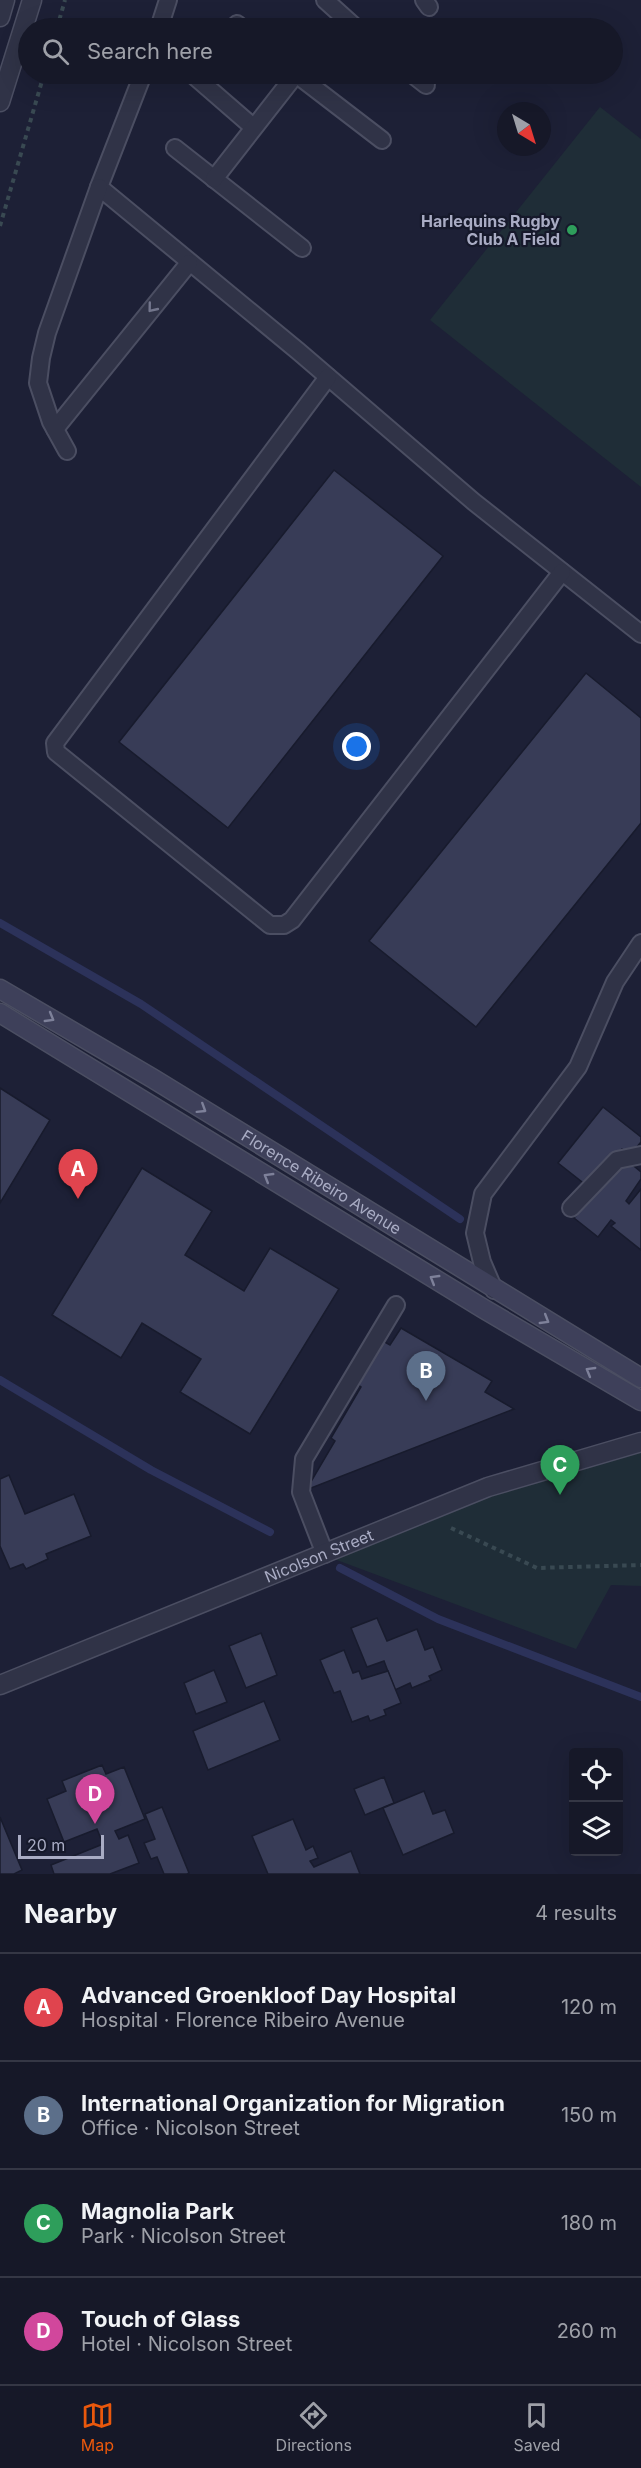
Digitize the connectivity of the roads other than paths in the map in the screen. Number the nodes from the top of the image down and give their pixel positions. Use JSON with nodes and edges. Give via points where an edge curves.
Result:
{"nodes":[{"id":1,"x":5,"y":0,"type":"edge"},
{"id":2,"x":32,"y":0,"type":"edge"},
{"id":3,"x":168,"y":0,"type":"edge"},
{"id":4,"x":325,"y":0,"type":"edge"},
{"id":5,"x":0,"y":17,"type":"edge"},
{"id":6,"x":26,"y":18,"type":"edge"},
{"id":7,"x":162,"y":18,"type":"edge"},
{"id":8,"x":345,"y":18,"type":"edge"},
{"id":9,"x":18,"y":45,"type":"edge"},
{"id":10,"x":139,"y":84,"type":"edge"},
{"id":11,"x":204,"y":84,"type":"edge"},
{"id":12,"x":288,"y":84,"type":"edge"},
{"id":13,"x":309,"y":84,"type":"edge"},
{"id":14,"x":0,"y":102,"type":"edge"},
{"id":15,"x":253,"y":127,"type":"junction"},
{"id":16,"x":382,"y":140,"type":"dead end"},
{"id":17,"x":175,"y":148,"type":"dead end"},
{"id":18,"x":214,"y":179,"type":"junction"},
{"id":19,"x":99,"y":187,"type":"junction"},
{"id":20,"x":302,"y":248,"type":"dead end"},
{"id":21,"x":189,"y":262,"type":"junction"},
{"id":22,"x":328,"y":377,"type":"junction"},
{"id":23,"x":55,"y":429,"type":"junction"},
{"id":24,"x":67,"y":451,"type":"dead end"},
{"id":25,"x":562,"y":572,"type":"junction"},
{"id":26,"x":641,"y":634,"type":"edge"},
{"id":27,"x":641,"y":943,"type":"edge"},
{"id":28,"x":0,"y":988,"type":"edge"},
{"id":29,"x":0,"y":1013,"type":"edge"},
{"id":30,"x":641,"y":1155,"type":"edge"},
{"id":31,"x":571,"y":1208,"type":"dead end"},
{"id":32,"x":494,"y":1290,"type":"junction"},
{"id":33,"x":396,"y":1305,"type":"dead end"},
{"id":34,"x":641,"y":1378,"type":"edge"},
{"id":35,"x":641,"y":1401,"type":"edge"},
{"id":36,"x":641,"y":1442,"type":"edge"},
{"id":37,"x":325,"y":1554,"type":"junction"},
{"id":38,"x":0,"y":1685,"type":"edge"}],
"edges":[{"from":1,"to":5,"type":"street"},
{"from":2,"to":6,"type":"street"},
{"from":3,"to":7,"type":"lane"},
{"from":4,"to":8,"type":"lane"},
{"from":9,"to":14,"type":"street"},
{"from":10,"to":19,"type":"lane"},
{"from":11,"to":15,"type":"lane"},
{"from":12,"to":15,"type":"lane"},
{"from":13,"to":16,"type":"lane"},
{"from":15,"to":18,"type":"lane"},
{"from":17,"to":18,"type":"lane"},
{"from":18,"to":20,"type":"lane"},
{"from":19,"to":21,"type":"lane"},
{"from":19,"to":23,"type":"lane","via":[[41,358],[38,383]]},
{"from":21,"to":22,"type":"lane"},
{"from":21,"to":23,"type":"lane","one_way":true},
{"from":22,"to":25,"type":"lane"},
{"from":22,"to":25,"type":"lane","via":[[56,743],[56,752],[270,925],[284,925],[292,920]]},
{"from":23,"to":24,"type":"lane"},
{"from":25,"to":26,"type":"lane"},
{"from":27,"to":32,"type":"lane","via":[[615,982],[578,1067],[483,1194],[475,1233]]},
{"from":28,"to":32,"type":"main road","name":"Florence Ribeiro Avenue","one_way":true,"via":[[153,1078]]},
{"from":35,"to":29,"type":"main road","name":"Florence Ribeiro Avenue","one_way":true},
{"from":30,"to":31,"type":"lane","via":[[623,1157],[612,1164]]},
{"from":32,"to":34,"type":"main road","name":"Florence Ribeiro Avenue","one_way":true},
{"from":33,"to":37,"type":"lane","via":[[304,1459],[301,1492]]},
{"from":36,"to":37,"type":"street","name":"Nicolson Street","via":[[488,1487]]},
{"from":37,"to":38,"type":"street","name":"Nicolson Street"}]}
